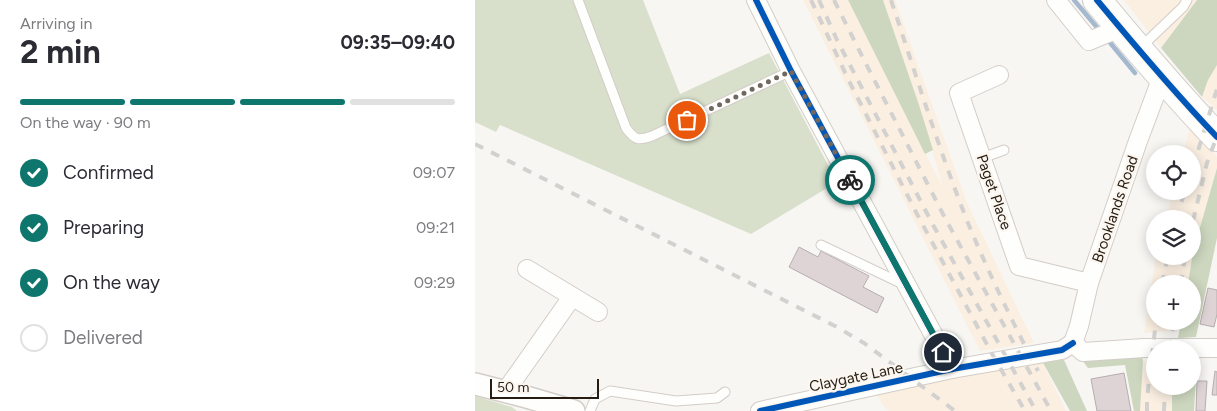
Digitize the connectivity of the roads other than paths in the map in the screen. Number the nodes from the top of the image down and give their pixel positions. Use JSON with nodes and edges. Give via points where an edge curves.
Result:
{"nodes":[{"id":1,"x":578,"y":0,"type":"edge"},
{"id":2,"x":756,"y":0,"type":"edge"},
{"id":3,"x":1056,"y":0,"type":"edge"},
{"id":4,"x":1097,"y":0,"type":"edge"},
{"id":5,"x":1187,"y":0,"type":"edge"},
{"id":6,"x":1120,"y":28,"type":"junction"},
{"id":7,"x":1138,"y":50,"type":"junction"},
{"id":8,"x":791,"y":71,"type":"junction"},
{"id":9,"x":999,"y":75,"type":"dead end"},
{"id":10,"x":1162,"y":77,"type":"junction"},
{"id":11,"x":1217,"y":137,"type":"edge"},
{"id":12,"x":1005,"y":150,"type":"dead end"},
{"id":13,"x":982,"y":158,"type":"junction"},
{"id":14,"x":821,"y":245,"type":"dead end"},
{"id":15,"x":527,"y":269,"type":"dead end"},
{"id":16,"x":1089,"y":283,"type":"junction"},
{"id":17,"x":907,"y":287,"type":"junction"},
{"id":18,"x":572,"y":297,"type":"junction"},
{"id":19,"x":598,"y":312,"type":"dead end"},
{"id":20,"x":1073,"y":343,"type":"junction"},
{"id":21,"x":1217,"y":348,"type":"edge"},
{"id":22,"x":952,"y":368,"type":"junction"},
{"id":23,"x":475,"y":384,"type":"edge"},
{"id":24,"x":505,"y":392,"type":"junction"},
{"id":25,"x":725,"y":392,"type":"dead end"},
{"id":26,"x":539,"y":406,"type":"edge"},
{"id":27,"x":566,"y":410,"type":"edge"},
{"id":28,"x":590,"y":411,"type":"edge"},
{"id":29,"x":760,"y":411,"type":"edge"}],
"edges":[{"from":1,"to":8,"type":"lane","via":[[626,128],[634,138],[643,140]]},
{"from":2,"to":8,"type":"street"},
{"from":3,"to":6,"type":"street","via":[[1089,41]]},
{"from":4,"to":6,"type":"main road"},
{"from":5,"to":7,"type":"lane"},
{"from":6,"to":7,"type":"main road"},
{"from":7,"to":10,"type":"main road"},
{"from":8,"to":17,"type":"street"},
{"from":9,"to":13,"type":"street","name":"Paget Place","via":[[959,93]]},
{"from":10,"to":11,"type":"main road"},
{"from":10,"to":16,"type":"street","name":"Brooklands Road"},
{"from":12,"to":13,"type":"lane"},
{"from":13,"to":16,"type":"street","name":"Paget Place","via":[[1019,266]]},
{"from":14,"to":17,"type":"lane"},
{"from":15,"to":18,"type":"street"},
{"from":16,"to":20,"type":"street","name":"Brooklands Road"},
{"from":17,"to":22,"type":"street"},
{"from":18,"to":19,"type":"street"},
{"from":18,"to":24,"type":"street"},
{"from":20,"to":21,"type":"street","via":[[1083,352]]},
{"from":20,"to":22,"type":"street","name":"Claygate Lane","via":[[1062,350]]},
{"from":22,"to":29,"type":"street","name":"Claygate Lane"},
{"from":23,"to":24,"type":"street"},
{"from":24,"to":26,"type":"street"},
{"from":25,"to":28,"type":"lane","via":[[717,398],[676,401],[610,391],[595,399]]},
{"from":26,"to":27,"type":"street"}]}
